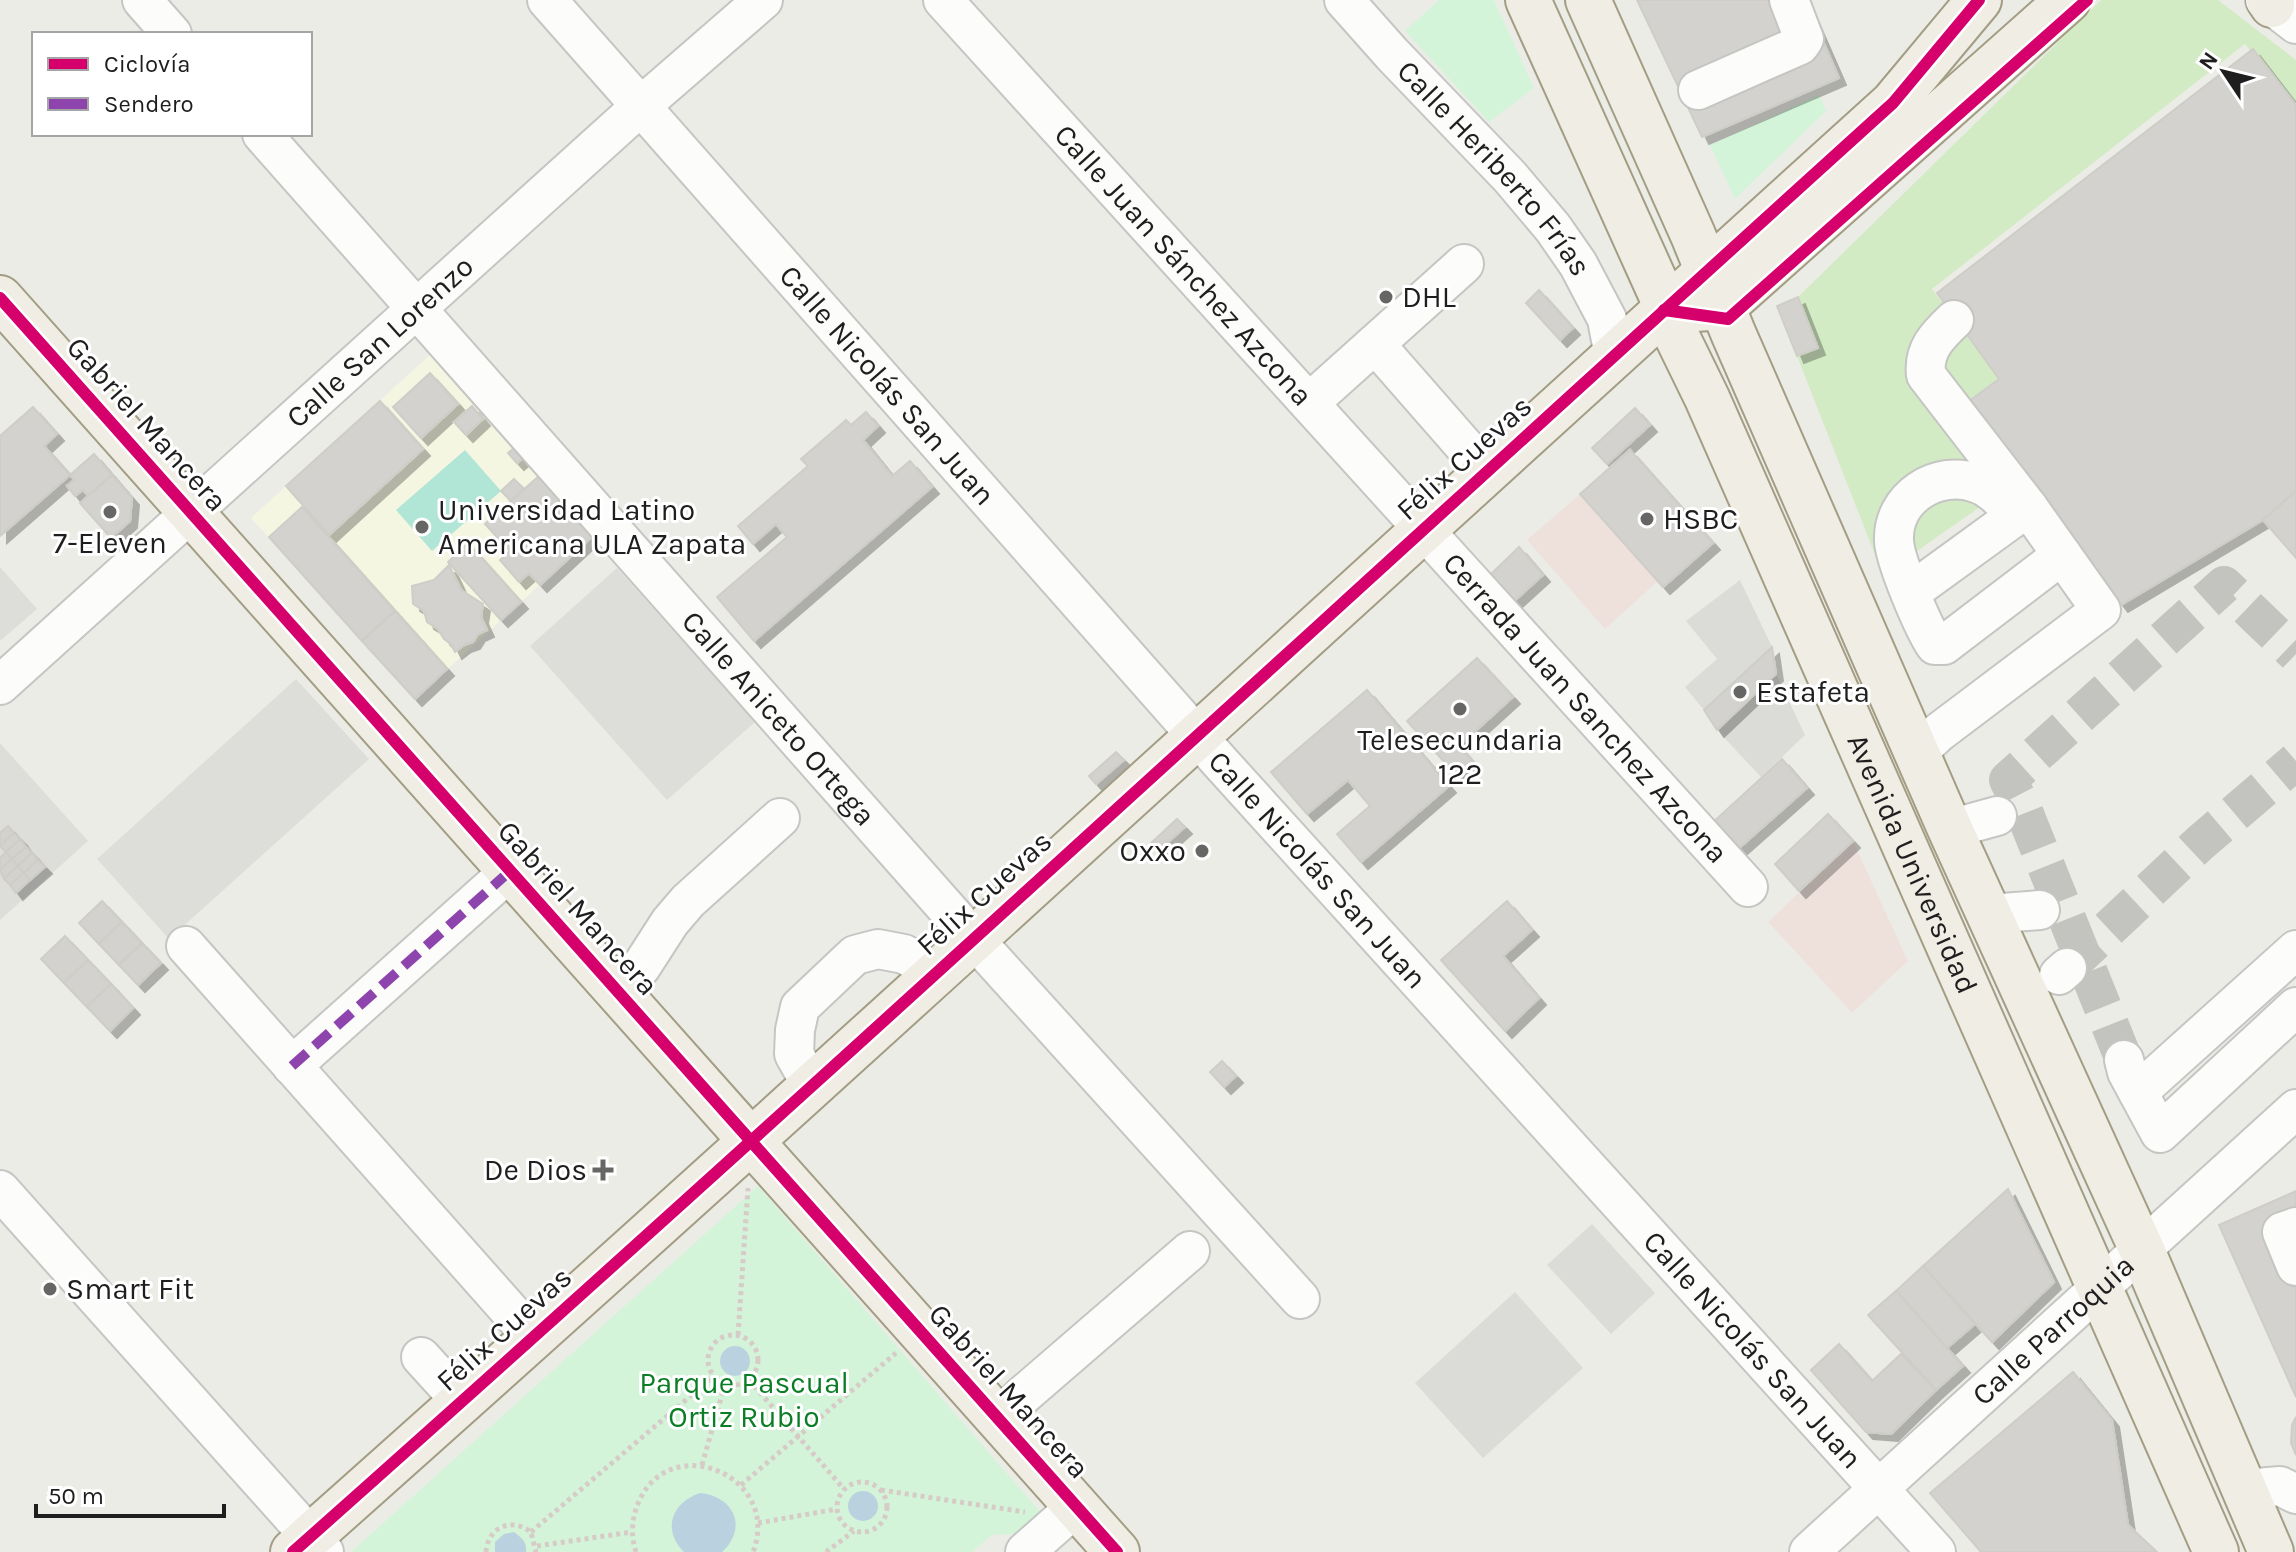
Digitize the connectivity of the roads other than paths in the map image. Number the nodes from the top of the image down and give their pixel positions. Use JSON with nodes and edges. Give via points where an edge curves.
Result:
{"nodes":[{"id":1,"x":142,"y":0,"type":"edge"},
{"id":2,"x":547,"y":0,"type":"edge"},
{"id":3,"x":763,"y":0,"type":"edge"},
{"id":4,"x":943,"y":0,"type":"edge"},
{"id":5,"x":1344,"y":0,"type":"edge"},
{"id":6,"x":1528,"y":0,"type":"edge"},
{"id":7,"x":1588,"y":0,"type":"edge"},
{"id":8,"x":1789,"y":0,"type":"edge"},
{"id":9,"x":1979,"y":0,"type":"edge"},
{"id":10,"x":2032,"y":0,"type":"edge"},
{"id":11,"x":2068,"y":0,"type":"edge"},
{"id":12,"x":2087,"y":0,"type":"edge"},
{"id":13,"x":170,"y":32,"type":"edge"},
{"id":14,"x":1698,"y":90,"type":"dead end"},
{"id":15,"x":1893,"y":103,"type":"junction"},
{"id":16,"x":642,"y":105,"type":"junction"},
{"id":17,"x":264,"y":136,"type":"edge"},
{"id":18,"x":1464,"y":264,"type":"dead end"},
{"id":19,"x":0,"y":298,"type":"edge"},
{"id":20,"x":1719,"y":299,"type":"junction"},
{"id":21,"x":417,"y":308,"type":"junction"},
{"id":22,"x":1664,"y":310,"type":"junction"},
{"id":23,"x":1954,"y":320,"type":"dead end"},
{"id":24,"x":1375,"y":344,"type":"junction"},
{"id":25,"x":1614,"y":356,"type":"junction"},
{"id":26,"x":1309,"y":403,"type":"junction"},
{"id":27,"x":1487,"y":472,"type":"junction"},
{"id":28,"x":2022,"y":511,"type":"junction"},
{"id":29,"x":191,"y":512,"type":"junction"},
{"id":30,"x":1422,"y":530,"type":"junction"},
{"id":31,"x":2062,"y":555,"type":"junction"},
{"id":32,"x":1911,"y":592,"type":"junction"},
{"id":33,"x":1,"y":682,"type":"edge"},
{"id":34,"x":1196,"y":735,"type":"junction"},
{"id":35,"x":1912,"y":741,"type":"junction"},
{"id":36,"x":1997,"y":816,"type":"dead end"},
{"id":37,"x":780,"y":818,"type":"dead end"},
{"id":38,"x":1950,"y":829,"type":"junction"},
{"id":39,"x":510,"y":871,"type":"junction"},
{"id":40,"x":1748,"y":887,"type":"dead end"},
{"id":41,"x":2040,"y":910,"type":"dead end"},
{"id":42,"x":1989,"y":914,"type":"junction"},
{"id":43,"x":973,"y":938,"type":"junction"},
{"id":44,"x":186,"y":946,"type":"dead end"},
{"id":45,"x":2296,"y":950,"type":"edge"},
{"id":46,"x":936,"y":972,"type":"junction"},
{"id":47,"x":618,"y":992,"type":"junction"},
{"id":48,"x":2296,"y":1007,"type":"edge"},
{"id":49,"x":292,"y":1066,"type":"junction"},
{"id":50,"x":812,"y":1086,"type":"junction"},
{"id":51,"x":2296,"y":1109,"type":"edge"},
{"id":52,"x":750,"y":1163,"type":"junction"},
{"id":53,"x":0,"y":1190,"type":"edge"},
{"id":54,"x":2296,"y":1227,"type":"edge"},
{"id":55,"x":2142,"y":1250,"type":"junction"},
{"id":56,"x":1190,"y":1251,"type":"dead end"},
{"id":57,"x":2296,"y":1266,"type":"edge"},
{"id":58,"x":2099,"y":1288,"type":"junction"},
{"id":59,"x":1300,"y":1299,"type":"dead end"},
{"id":60,"x":533,"y":1337,"type":"junction"},
{"id":61,"x":421,"y":1357,"type":"dead end"},
{"id":62,"x":462,"y":1402,"type":"junction"},
{"id":63,"x":999,"y":1419,"type":"junction"},
{"id":64,"x":1879,"y":1488,"type":"junction"},
{"id":65,"x":2245,"y":1489,"type":"junction"},
{"id":66,"x":2296,"y":1494,"type":"edge"},
{"id":67,"x":1070,"y":1499,"type":"junction"},
{"id":68,"x":309,"y":1547,"type":"edge"},
{"id":69,"x":1025,"y":1552,"type":"edge"},
{"id":70,"x":1117,"y":1552,"type":"edge"},
{"id":71,"x":1809,"y":1552,"type":"edge"},
{"id":72,"x":1936,"y":1552,"type":"edge"},
{"id":73,"x":2216,"y":1552,"type":"edge"},
{"id":74,"x":2271,"y":1552,"type":"edge"}],
"edges":[{"from":1,"to":13,"type":"street"},
{"from":2,"to":16,"type":"street","name":"Calle Nicolás San Juan"},
{"from":3,"to":16,"type":"street","name":"Calle San Lorenzo"},
{"from":4,"to":26,"type":"street","name":"Calle Juan Sánchez Azcona"},
{"from":5,"to":25,"type":"street","name":"Calle Heriberto Frías","via":[[1553,228],[1607,319]]},
{"from":6,"to":22,"type":"main road","name":"Avenida Universidad"},
{"from":7,"to":20,"type":"main road","name":"Avenida Universidad"},
{"from":8,"to":14,"type":"street","via":[[1804,39],[1800,45]]},
{"from":9,"to":15,"type":"main road"},
{"from":10,"to":15,"type":"main road"},
{"from":11,"to":20,"type":"main road"},
{"from":12,"to":20,"type":"street"},
{"from":15,"to":20,"type":"main road"},
{"from":16,"to":21,"type":"street","name":"Calle San Lorenzo"},
{"from":16,"to":34,"type":"street","name":"Calle Nicolás San Juan"},
{"from":17,"to":21,"type":"street","name":"Calle Aniceto Ortega"},
{"from":18,"to":24,"type":"street"},
{"from":19,"to":29,"type":"main road","name":"Gabriel Mancera"},
{"from":20,"to":22,"type":"main road","name":"Félix Cuevas"},
{"from":20,"to":35,"type":"main road","name":"Avenida Universidad"},
{"from":21,"to":29,"type":"street","name":"Calle San Lorenzo"},
{"from":21,"to":43,"type":"street","name":"Calle Aniceto Ortega"},
{"from":22,"to":25,"type":"main road","name":"Félix Cuevas"},
{"from":22,"to":58,"type":"main road","name":"Avenida Universidad"},
{"from":23,"to":28,"type":"street","via":[[1935,337],[1926,375]]},
{"from":24,"to":26,"type":"street"},
{"from":24,"to":27,"type":"street"},
{"from":25,"to":27,"type":"main road","name":"Félix Cuevas"},
{"from":26,"to":30,"type":"street","name":"Calle Juan Sánchez Azcona"},
{"from":27,"to":30,"type":"main road","name":"Félix Cuevas"},
{"from":28,"to":31,"type":"street"},
{"from":28,"to":32,"type":"street"},
{"from":28,"to":32,"type":"street","via":[[1973,482],[1949,479],[1920,490],[1906,503],[1894,530],[1896,556]]},
{"from":29,"to":33,"type":"street","name":"Calle San Lorenzo"},
{"from":29,"to":39,"type":"main road","name":"Gabriel Mancera"},
{"from":30,"to":34,"type":"main road","name":"Félix Cuevas"},
{"from":30,"to":40,"type":"street","name":"Cerrada Juan Sanchez Azcona"},
{"from":31,"to":32,"type":"street","via":[[1944,645],[1935,645]]},
{"from":31,"to":35,"type":"street","via":[[2101,610],[1938,733]]},
{"from":34,"to":43,"type":"main road","name":"Félix Cuevas"},
{"from":34,"to":64,"type":"street","name":"Calle Nicolás San Juan"},
{"from":35,"to":38,"type":"main road","name":"Avenida Universidad"},
{"from":36,"to":38,"type":"street"},
{"from":37,"to":47,"type":"street","via":[[688,901]]},
{"from":38,"to":42,"type":"main road","name":"Avenida Universidad"},
{"from":39,"to":47,"type":"main road","name":"Gabriel Mancera"},
{"from":39,"to":49,"type":"street"},
{"from":41,"to":42,"type":"street"},
{"from":42,"to":55,"type":"main road","name":"Avenida Universidad"},
{"from":43,"to":46,"type":"main road","name":"Félix Cuevas"},
{"from":43,"to":59,"type":"street","name":"Calle Aniceto Ortega"},
{"from":44,"to":49,"type":"street"},
{"from":45,"to":48,"type":"street","via":[[2131,1076],[2160,1133]]},
{"from":46,"to":50,"type":"main road","name":"Félix Cuevas"},
{"from":46,"to":50,"type":"street","via":[[904,954],[878,949],[855,955],[800,1007],[794,1054]]},
{"from":47,"to":52,"type":"main road","name":"Gabriel Mancera"},
{"from":49,"to":60,"type":"street"},
{"from":50,"to":52,"type":"main road","name":"Félix Cuevas"},
{"from":51,"to":55,"type":"street","name":"Calle Parroquia"},
{"from":52,"to":60,"type":"main road","name":"Félix Cuevas"},
{"from":52,"to":63,"type":"main road","name":"Gabriel Mancera","via":[[921,1331]]},
{"from":53,"to":68,"type":"street"},
{"from":54,"to":57,"type":"street","via":[[2282,1232]]},
{"from":55,"to":58,"type":"street","name":"Calle Parroquia"},
{"from":55,"to":65,"type":"main road","name":"Avenida Universidad"},
{"from":56,"to":63,"type":"street"},
{"from":58,"to":64,"type":"street","name":"Calle Parroquia"},
{"from":58,"to":73,"type":"main road","name":"Avenida Universidad"},
{"from":60,"to":62,"type":"main road","name":"Félix Cuevas"},
{"from":61,"to":62,"type":"street"},
{"from":62,"to":68,"type":"main road","name":"Félix Cuevas"},
{"from":63,"to":67,"type":"main road","name":"Gabriel Mancera"},
{"from":64,"to":71,"type":"street","name":"Calle Parroquia"},
{"from":64,"to":72,"type":"street","name":"Calle Nicolás San Juan"},
{"from":65,"to":66,"type":"street","via":[[2280,1486]]},
{"from":65,"to":74,"type":"main road","name":"Avenida Universidad"},
{"from":67,"to":69,"type":"street"},
{"from":67,"to":70,"type":"main road","name":"Gabriel Mancera"}]}
